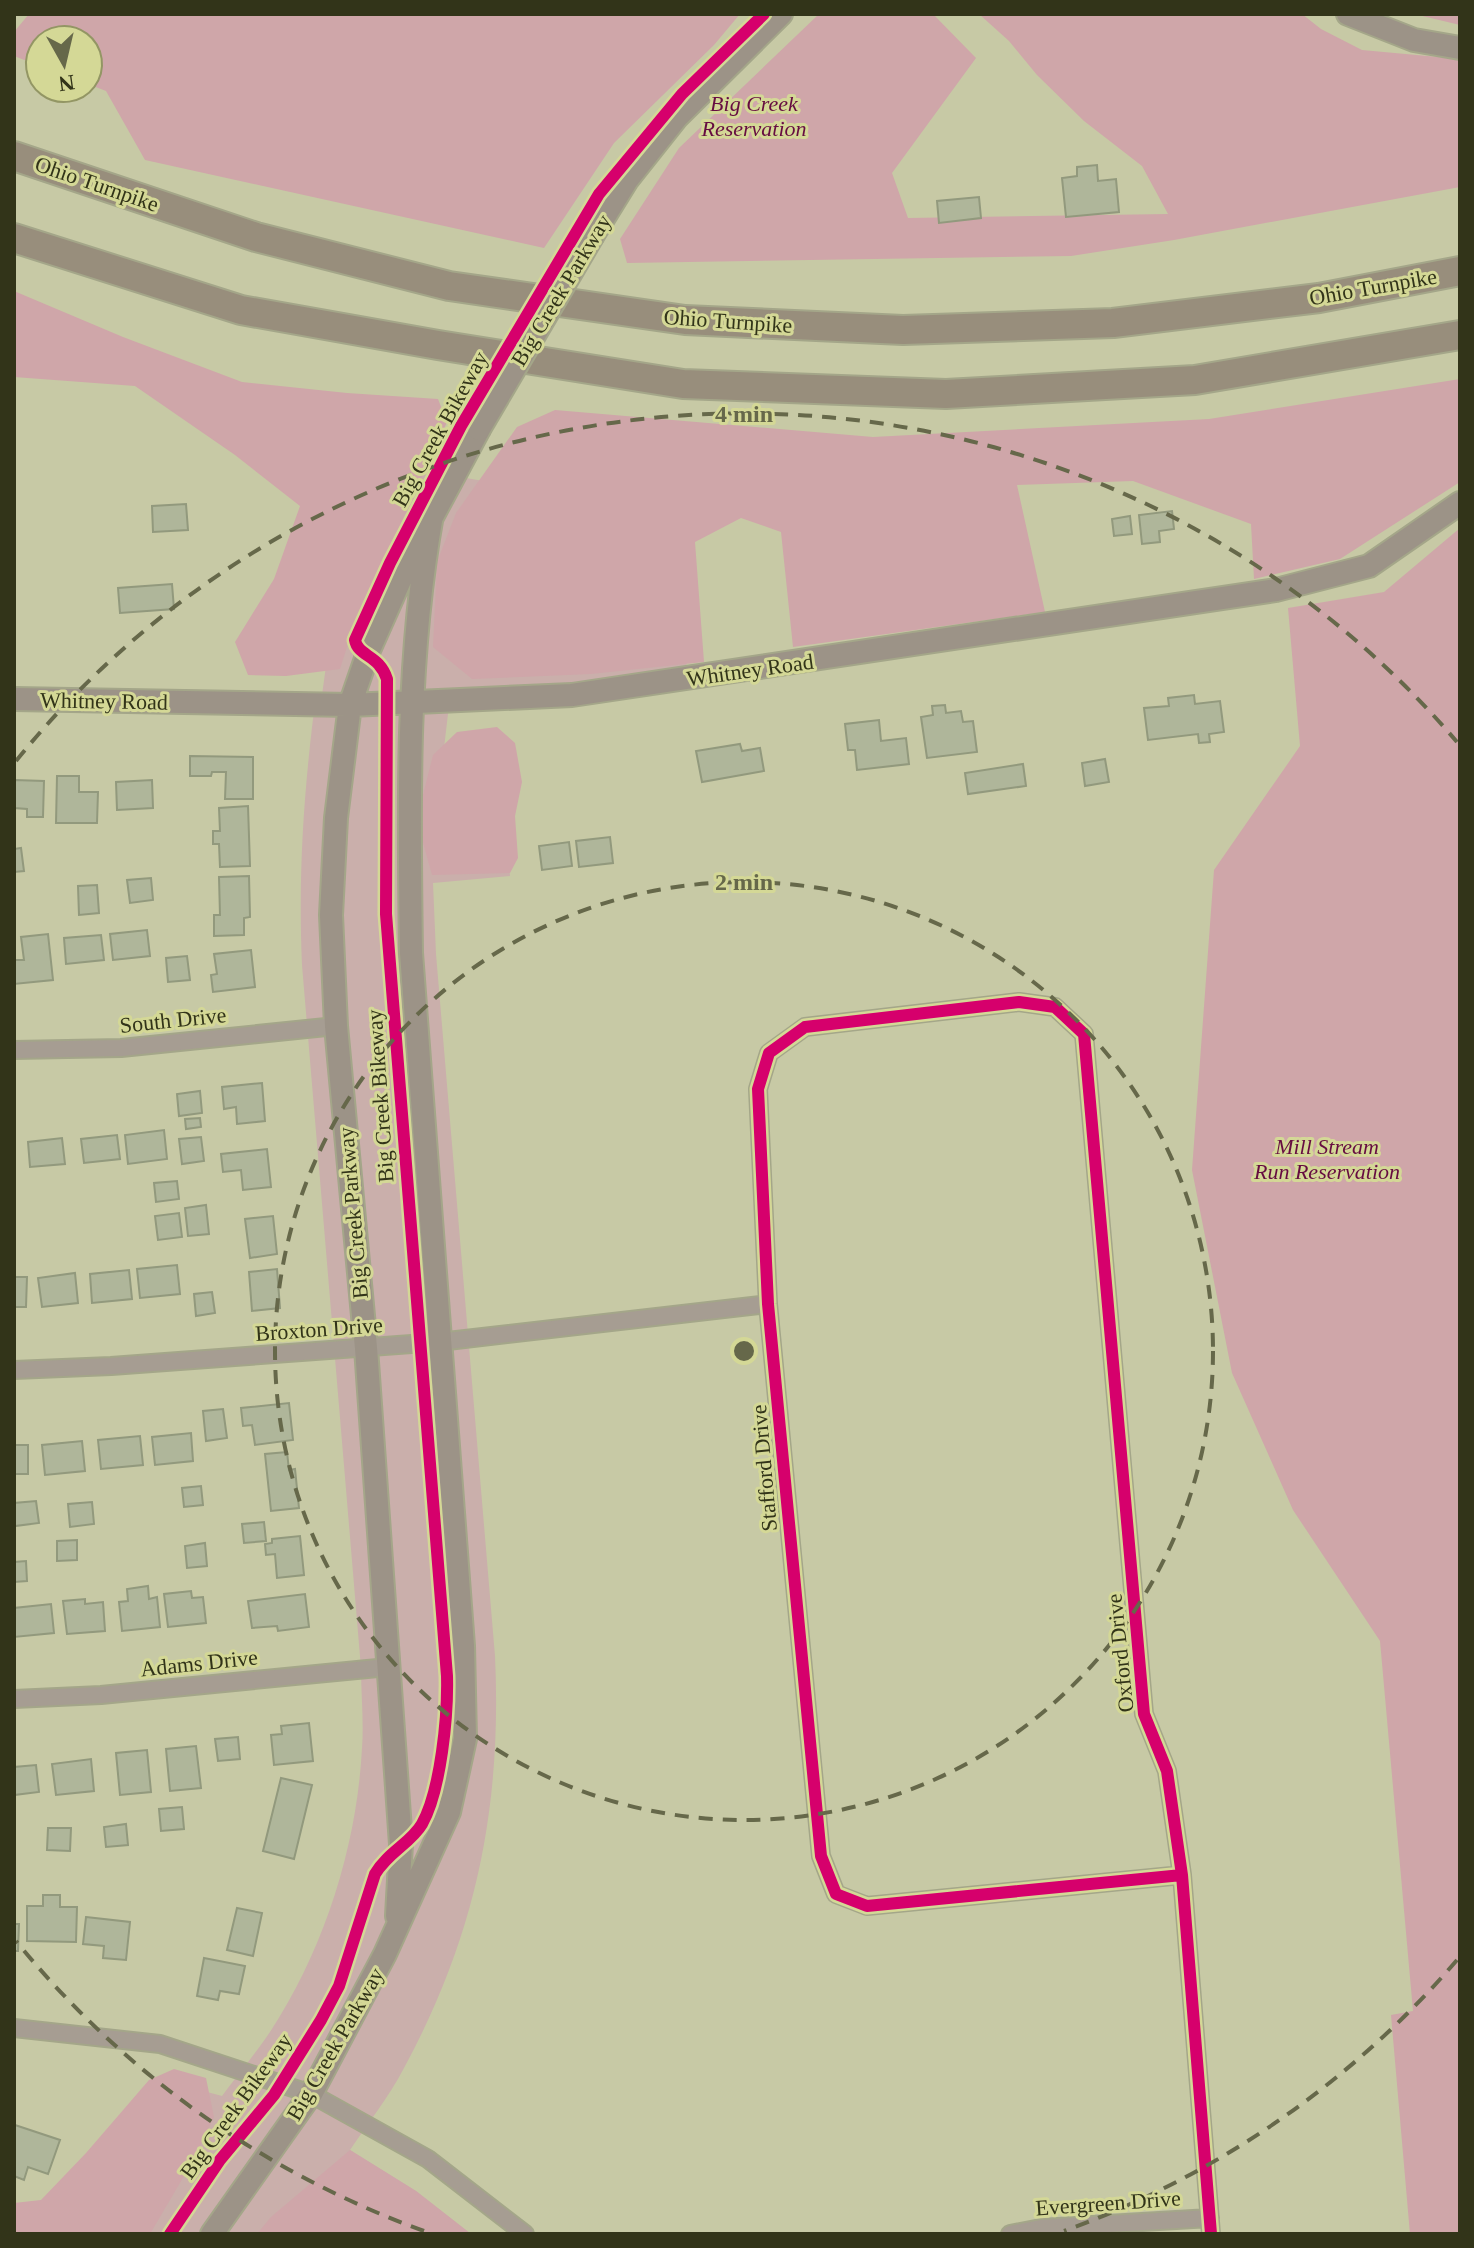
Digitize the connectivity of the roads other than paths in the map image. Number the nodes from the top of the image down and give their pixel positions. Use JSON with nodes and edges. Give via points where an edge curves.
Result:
{"nodes":[{"id":1,"x":781,"y":14,"type":"edge"},
{"id":2,"x":1348,"y":14,"type":"edge"},
{"id":3,"x":1460,"y":48,"type":"edge"},
{"id":4,"x":14,"y":156,"type":"edge"},
{"id":5,"x":14,"y":238,"type":"edge"},
{"id":6,"x":1460,"y":271,"type":"edge"},
{"id":7,"x":1460,"y":335,"type":"edge"},
{"id":8,"x":1460,"y":503,"type":"edge"},
{"id":9,"x":432,"y":515,"type":"junction"},
{"id":10,"x":14,"y":699,"type":"edge"},
{"id":11,"x":412,"y":703,"type":"junction"},
{"id":12,"x":350,"y":705,"type":"junction"},
{"id":13,"x":336,"y":1026,"type":"junction"},
{"id":14,"x":14,"y":1050,"type":"edge"},
{"id":15,"x":1088,"y":1063,"type":"joint"},
{"id":16,"x":768,"y":1304,"type":"junction"},
{"id":17,"x":439,"y":1342,"type":"junction"},
{"id":18,"x":366,"y":1348,"type":"junction"},
{"id":19,"x":14,"y":1370,"type":"edge"},
{"id":20,"x":388,"y":1667,"type":"junction"},
{"id":21,"x":14,"y":1699,"type":"edge"},
{"id":22,"x":1182,"y":1875,"type":"junction"},
{"id":23,"x":396,"y":1929,"type":"junction"},
{"id":24,"x":14,"y":2028,"type":"edge"},
{"id":25,"x":311,"y":2094,"type":"junction"},
{"id":26,"x":1211,"y":2226,"type":"edge"},
{"id":27,"x":212,"y":2234,"type":"edge"},
{"id":28,"x":525,"y":2234,"type":"edge"},
{"id":29,"x":1010,"y":2234,"type":"edge"}],
"edges":[{"from":1,"to":9,"type":"street","name":"Big Creek Parkway","bridge":true,"via":[[677,117],[627,180]]},
{"from":2,"to":3,"type":"street","via":[[1414,40]]},
{"from":4,"to":6,"type":"highway","name":"Ohio Turnpike","via":[[256,237],[449,286],[685,320],[903,330],[1113,323],[1319,298]]},
{"from":5,"to":7,"type":"highway","via":[[241,310],[683,384],[946,394],[1195,380]]},
{"from":8,"to":11,"type":"street","name":"Whitney Road","via":[[1369,566],[1276,590],[588,693]]},
{"from":9,"to":11,"type":"street","name":"Big Creek Parkway","via":[[421,572]]},
{"from":9,"to":12,"type":"street","name":"Big Creek Parkway","via":[[388,603]]},
{"from":10,"to":12,"type":"street","name":"Whitney Road"},
{"from":11,"to":12,"type":"street","name":"Whitney Road"},
{"from":11,"to":17,"type":"street","name":"Big Creek Parkway","via":[[411,953]]},
{"from":12,"to":13,"type":"street","name":"Big Creek Parkway","via":[[331,915]]},
{"from":13,"to":14,"type":"street","name":"South Drive","via":[[121,1048]]},
{"from":13,"to":18,"type":"street","name":"Big Creek Parkway"},
{"from":15,"to":16,"type":"street","name":"Stafford Drive","via":[[1084,1034],[1055,1007],[1019,1002],[805,1027],[769,1053],[758,1089]]},
{"from":15,"to":22,"type":"street","name":"Oxford Drive","via":[[1144,1714],[1167,1771]]},
{"from":16,"to":17,"type":"street","name":"Broxton Drive"},
{"from":16,"to":22,"type":"street","name":"Stafford Drive","via":[[821,1856],[836,1894],[867,1906]]},
{"from":17,"to":18,"type":"street","name":"Broxton Drive"},
{"from":17,"to":23,"type":"street","name":"Big Creek Parkway","via":[[463,1646],[465,1739],[449,1812]]},
{"from":18,"to":19,"type":"street","name":"Broxton Drive"},
{"from":18,"to":20,"type":"street","name":"Big Creek Parkway"},
{"from":20,"to":21,"type":"street","name":"Adams Drive"},
{"from":20,"to":23,"type":"street","name":"Big Creek Parkway","via":[[401,1844]]},
{"from":22,"to":26,"type":"street","name":"Oxford Drive"},
{"from":23,"to":25,"type":"street","name":"Big Creek Parkway"},
{"from":24,"to":25,"type":"street","via":[[160,2044]]},
{"from":25,"to":27,"type":"street","name":"Big Creek Parkway"},
{"from":25,"to":28,"type":"street","via":[[428,2159]]},
{"from":26,"to":29,"type":"street","name":"Evergreen Drive","via":[[1041,2228]]}]}
